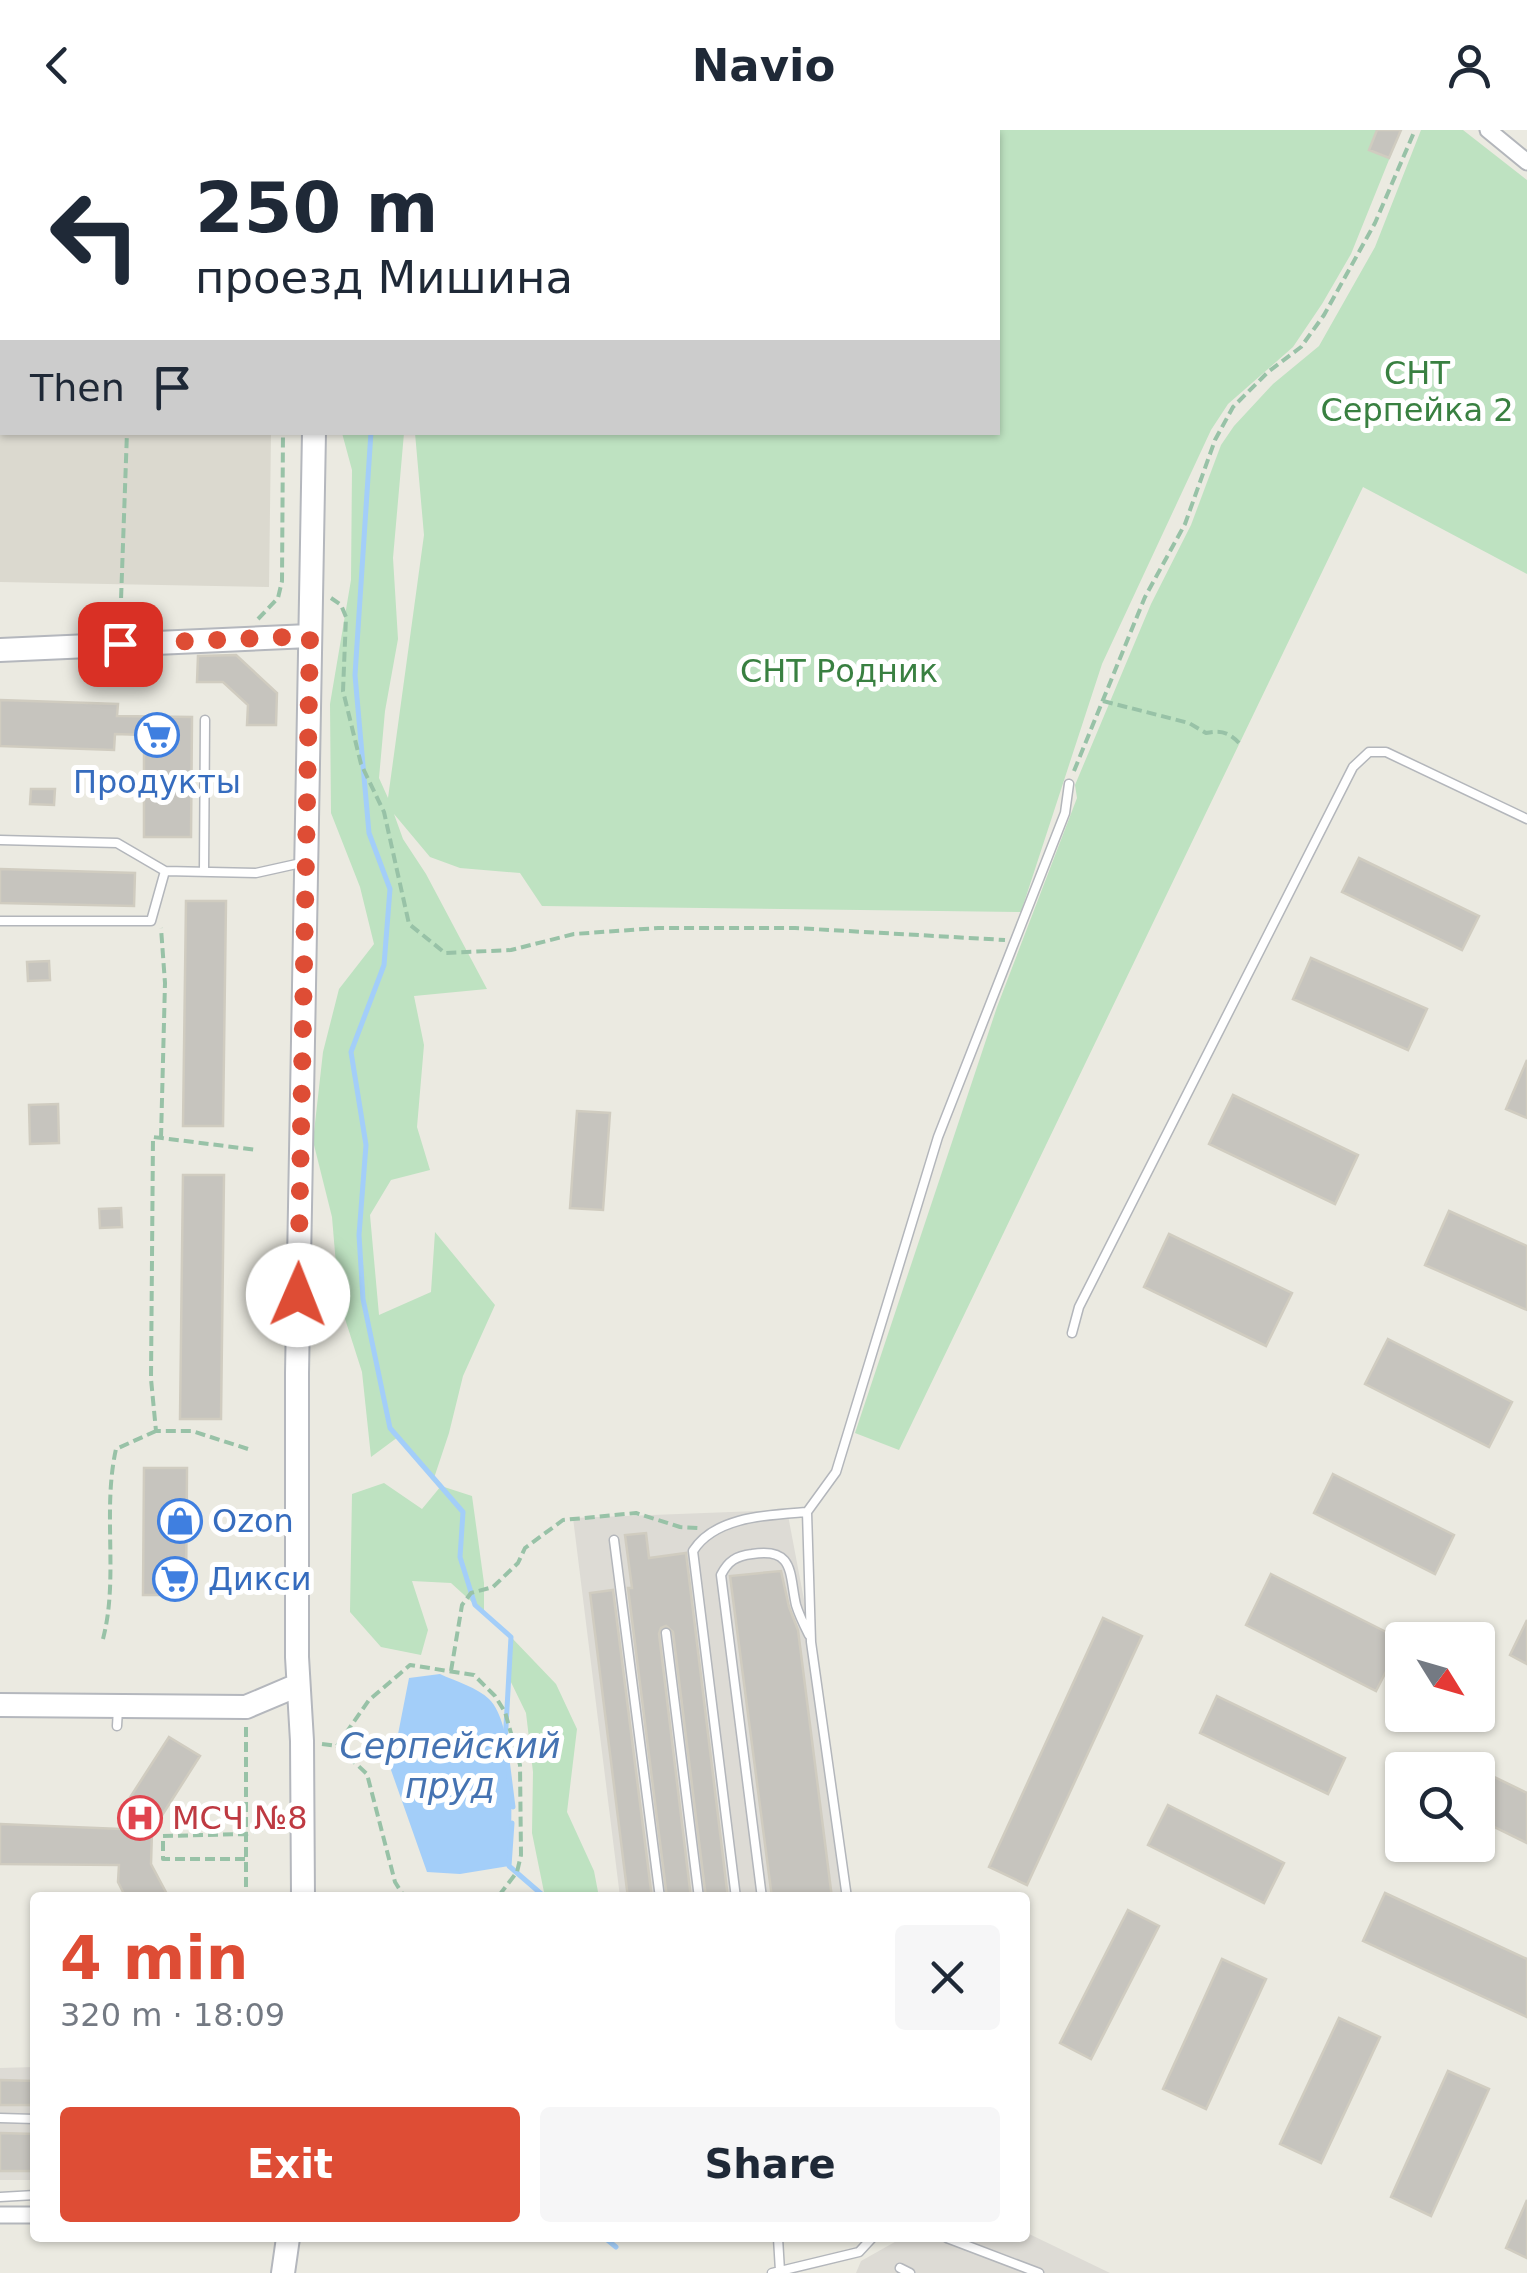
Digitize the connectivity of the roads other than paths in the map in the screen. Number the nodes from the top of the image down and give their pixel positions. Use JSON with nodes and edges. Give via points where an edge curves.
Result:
{"nodes":[{"id":1,"x":1488,"y":130,"type":"edge"},
{"id":2,"x":1527,"y":162,"type":"edge"},
{"id":3,"x":314,"y":435,"type":"edge"},
{"id":4,"x":310,"y":636,"type":"junction"},
{"id":5,"x":0,"y":650,"type":"edge"},
{"id":6,"x":205,"y":720,"type":"dead end"},
{"id":7,"x":1069,"y":784,"type":"road end"},
{"id":8,"x":1527,"y":819,"type":"edge"},
{"id":9,"x":0,"y":840,"type":"edge"},
{"id":10,"x":304,"y":863,"type":"junction"},
{"id":11,"x":165,"y":871,"type":"junction"},
{"id":12,"x":204,"y":872,"type":"junction"},
{"id":13,"x":0,"y":921,"type":"edge"},
{"id":14,"x":1072,"y":1333,"type":"dead end"},
{"id":15,"x":807,"y":1512,"type":"junction"},
{"id":16,"x":614,"y":1540,"type":"dead end"},
{"id":17,"x":666,"y":1633,"type":"dead end"},
{"id":18,"x":812,"y":1642,"type":"junction"},
{"id":19,"x":298,"y":1685,"type":"junction"},
{"id":20,"x":0,"y":1705,"type":"edge"},
{"id":21,"x":303,"y":1892,"type":"edge"},
{"id":22,"x":659,"y":1892,"type":"edge"},
{"id":23,"x":698,"y":1892,"type":"edge"},
{"id":24,"x":735,"y":1892,"type":"edge"},
{"id":25,"x":761,"y":1892,"type":"edge"},
{"id":26,"x":846,"y":1892,"type":"edge"},
{"id":27,"x":0,"y":2118,"type":"edge"},
{"id":28,"x":30,"y":2119,"type":"edge"},
{"id":29,"x":30,"y":2194,"type":"edge"},
{"id":30,"x":0,"y":2197,"type":"edge"},
{"id":31,"x":30,"y":2215,"type":"edge"},
{"id":32,"x":0,"y":2216,"type":"edge"},
{"id":33,"x":287,"y":2242,"type":"edge"},
{"id":34,"x":778,"y":2242,"type":"edge"},
{"id":35,"x":868,"y":2242,"type":"edge"},
{"id":36,"x":957,"y":2242,"type":"edge"},
{"id":37,"x":900,"y":2268,"type":"dead end"},
{"id":38,"x":776,"y":2272,"type":"edge"},
{"id":39,"x":283,"y":2273,"type":"edge"},
{"id":40,"x":910,"y":2273,"type":"edge"},
{"id":41,"x":1038,"y":2273,"type":"edge"}],
"edges":[{"from":1,"to":2,"type":"street"},
{"from":3,"to":4,"type":"street"},
{"from":4,"to":5,"type":"street"},
{"from":4,"to":10,"type":"street"},
{"from":6,"to":12,"type":"lane"},
{"from":7,"to":15,"type":"lane","via":[[1065,813],[938,1137],[836,1472]]},
{"from":8,"to":14,"type":"lane","via":[[1386,752],[1369,752],[1353,767],[1079,1307]]},
{"from":9,"to":11,"type":"lane","via":[[117,843]]},
{"from":10,"to":12,"type":"lane","via":[[256,873]]},
{"from":10,"to":19,"type":"street"},
{"from":11,"to":12,"type":"lane"},
{"from":11,"to":13,"type":"lane","via":[[150,921]]},
{"from":15,"to":18,"type":"lane"},
{"from":15,"to":24,"type":"lane","via":[[716,1529],[693,1552]]},
{"from":16,"to":22,"type":"lane"},
{"from":17,"to":23,"type":"lane"},
{"from":18,"to":25,"type":"lane","via":[[797,1607],[791,1567],[782,1558],[767,1552],[727,1564],[720,1576]]},
{"from":18,"to":26,"type":"lane"},
{"from":19,"to":20,"type":"street","via":[[246,1707],[118,1715]]},
{"from":19,"to":21,"type":"street"},
{"from":27,"to":28,"type":"lane"},
{"from":29,"to":30,"type":"lane"},
{"from":31,"to":32,"type":"street"},
{"from":33,"to":39,"type":"street"},
{"from":34,"to":38,"type":"lane"},
{"from":35,"to":38,"type":"lane","via":[[859,2252]]},
{"from":36,"to":41,"type":"lane"},
{"from":37,"to":40,"type":"lane"}]}
